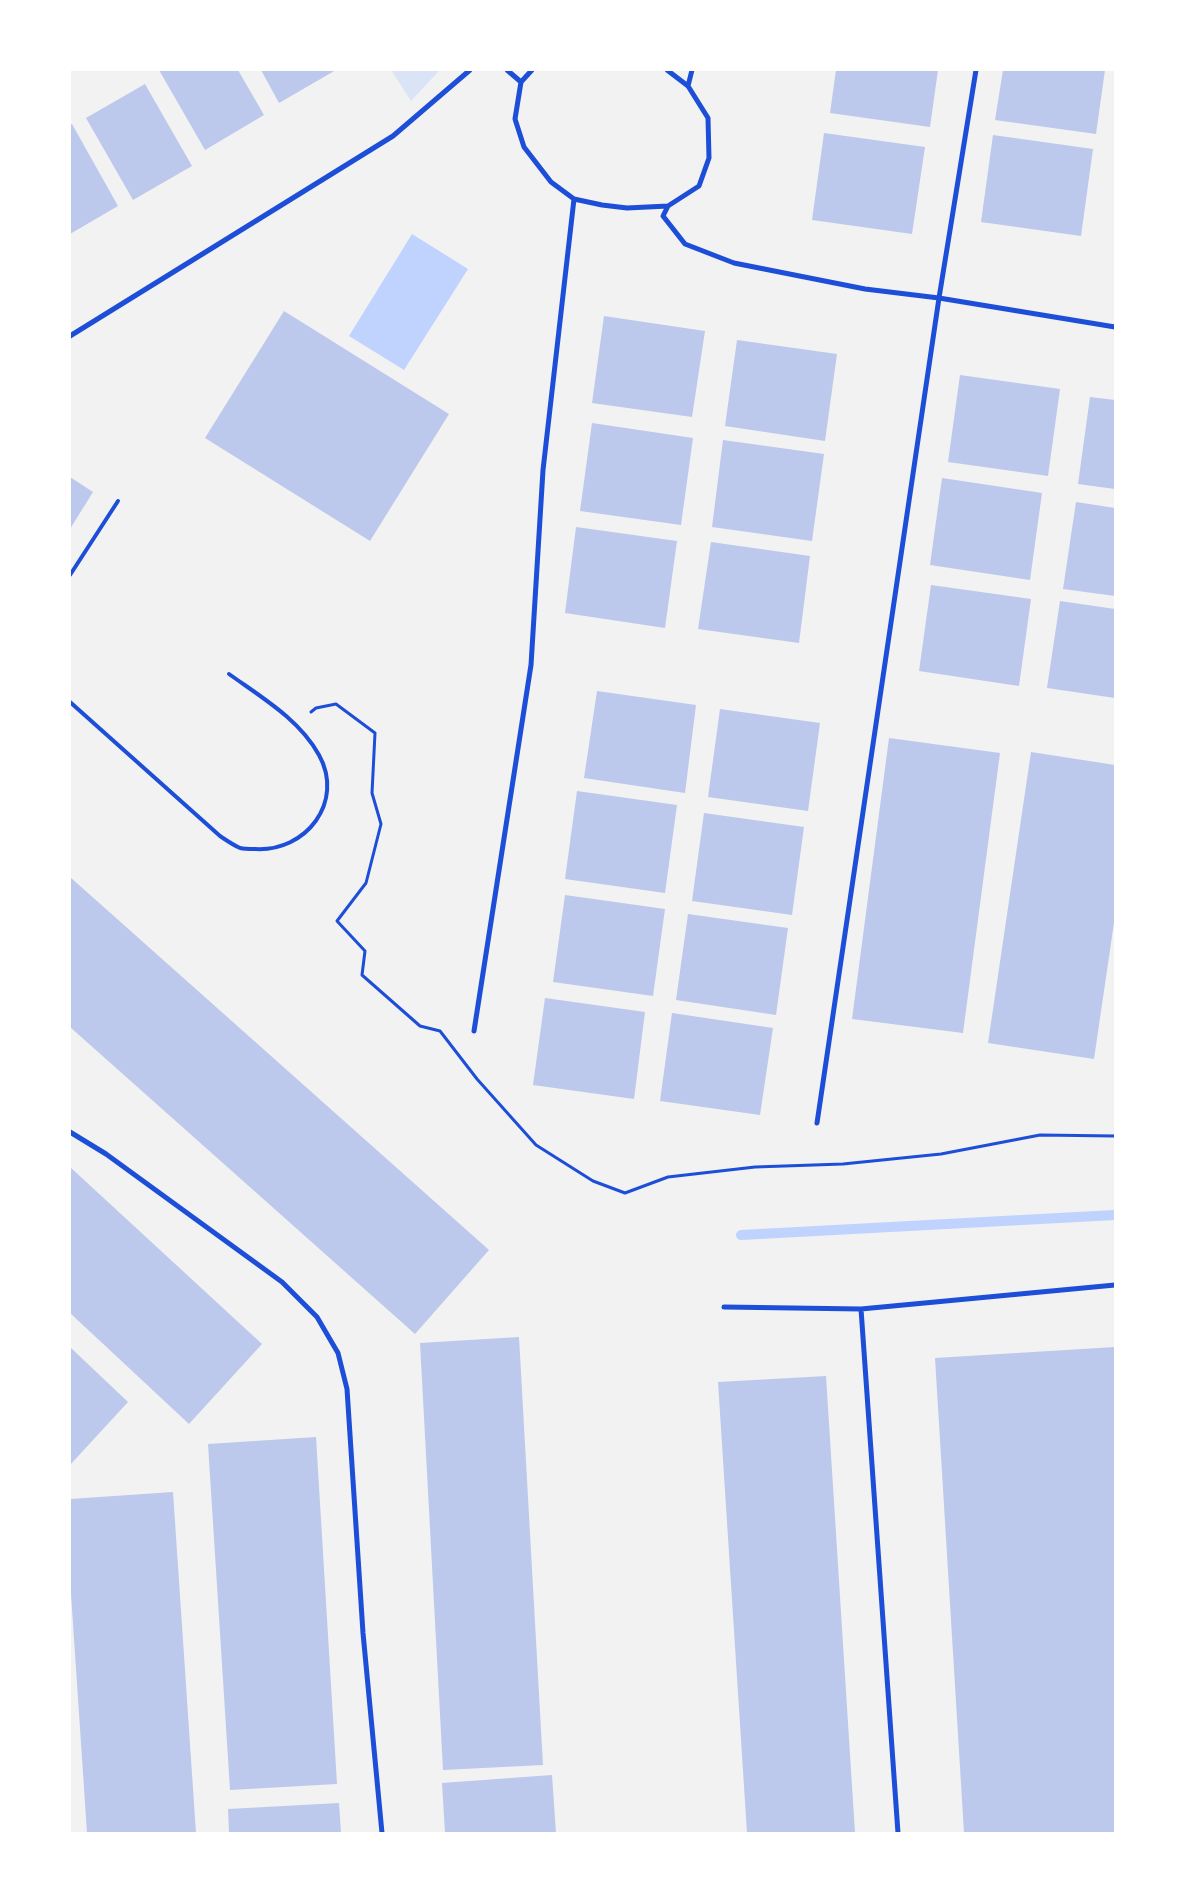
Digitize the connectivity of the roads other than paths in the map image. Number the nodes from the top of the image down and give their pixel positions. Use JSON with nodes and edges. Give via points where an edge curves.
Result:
{"nodes":[{"id":1,"x":470,"y":70,"type":"edge"},
{"id":2,"x":507,"y":70,"type":"edge"},
{"id":3,"x":532,"y":70,"type":"edge"},
{"id":4,"x":667,"y":70,"type":"edge"},
{"id":5,"x":692,"y":70,"type":"edge"},
{"id":6,"x":976,"y":70,"type":"edge"},
{"id":7,"x":521,"y":82,"type":"junction"},
{"id":8,"x":688,"y":86,"type":"junction"},
{"id":9,"x":574,"y":199,"type":"junction"},
{"id":10,"x":668,"y":206,"type":"junction"},
{"id":11,"x":939,"y":298,"type":"junction"},
{"id":12,"x":1115,"y":327,"type":"edge"},
{"id":13,"x":70,"y":336,"type":"edge"},
{"id":14,"x":118,"y":501,"type":"dead end"},
{"id":15,"x":70,"y":575,"type":"edge"},
{"id":16,"x":229,"y":674,"type":"dead end"},
{"id":17,"x":70,"y":702,"type":"edge"},
{"id":18,"x":474,"y":1031,"type":"dead end"},
{"id":19,"x":817,"y":1123,"type":"dead end"},
{"id":20,"x":70,"y":1132,"type":"edge"},
{"id":21,"x":1115,"y":1285,"type":"edge"},
{"id":22,"x":724,"y":1307,"type":"dead end"},
{"id":23,"x":862,"y":1309,"type":"junction"},
{"id":24,"x":382,"y":1833,"type":"edge"},
{"id":25,"x":898,"y":1833,"type":"edge"}],
"edges":[{"from":1,"to":13,"type":"street","via":[[393,136]]},
{"from":2,"to":7,"type":"street"},
{"from":3,"to":7,"type":"street"},
{"from":4,"to":8,"type":"street"},
{"from":5,"to":8,"type":"street"},
{"from":6,"to":11,"type":"street"},
{"from":7,"to":9,"type":"street","via":[[515,119],[524,147],[551,182]]},
{"from":8,"to":10,"type":"street","via":[[708,118],[709,158],[699,186]]},
{"from":9,"to":10,"type":"street","via":[[627,208]]},
{"from":9,"to":18,"type":"street","via":[[543,470],[531,665]]},
{"from":10,"to":11,"type":"street","via":[[663,216],[685,244],[734,263],[865,289]]},
{"from":11,"to":12,"type":"street"},
{"from":11,"to":19,"type":"street"},
{"from":14,"to":15,"type":"lane"},
{"from":16,"to":17,"type":"lane","via":[[297,724],[319,755],[327,777],[326,800],[314,826],[291,844],[270,850],[240,848],[220,836]]},
{"from":20,"to":24,"type":"street","via":[[106,1154],[282,1282],[317,1317],[338,1353],[347,1389],[363,1633]]},
{"from":21,"to":23,"type":"street"},
{"from":22,"to":23,"type":"street"},
{"from":23,"to":25,"type":"street"}]}
